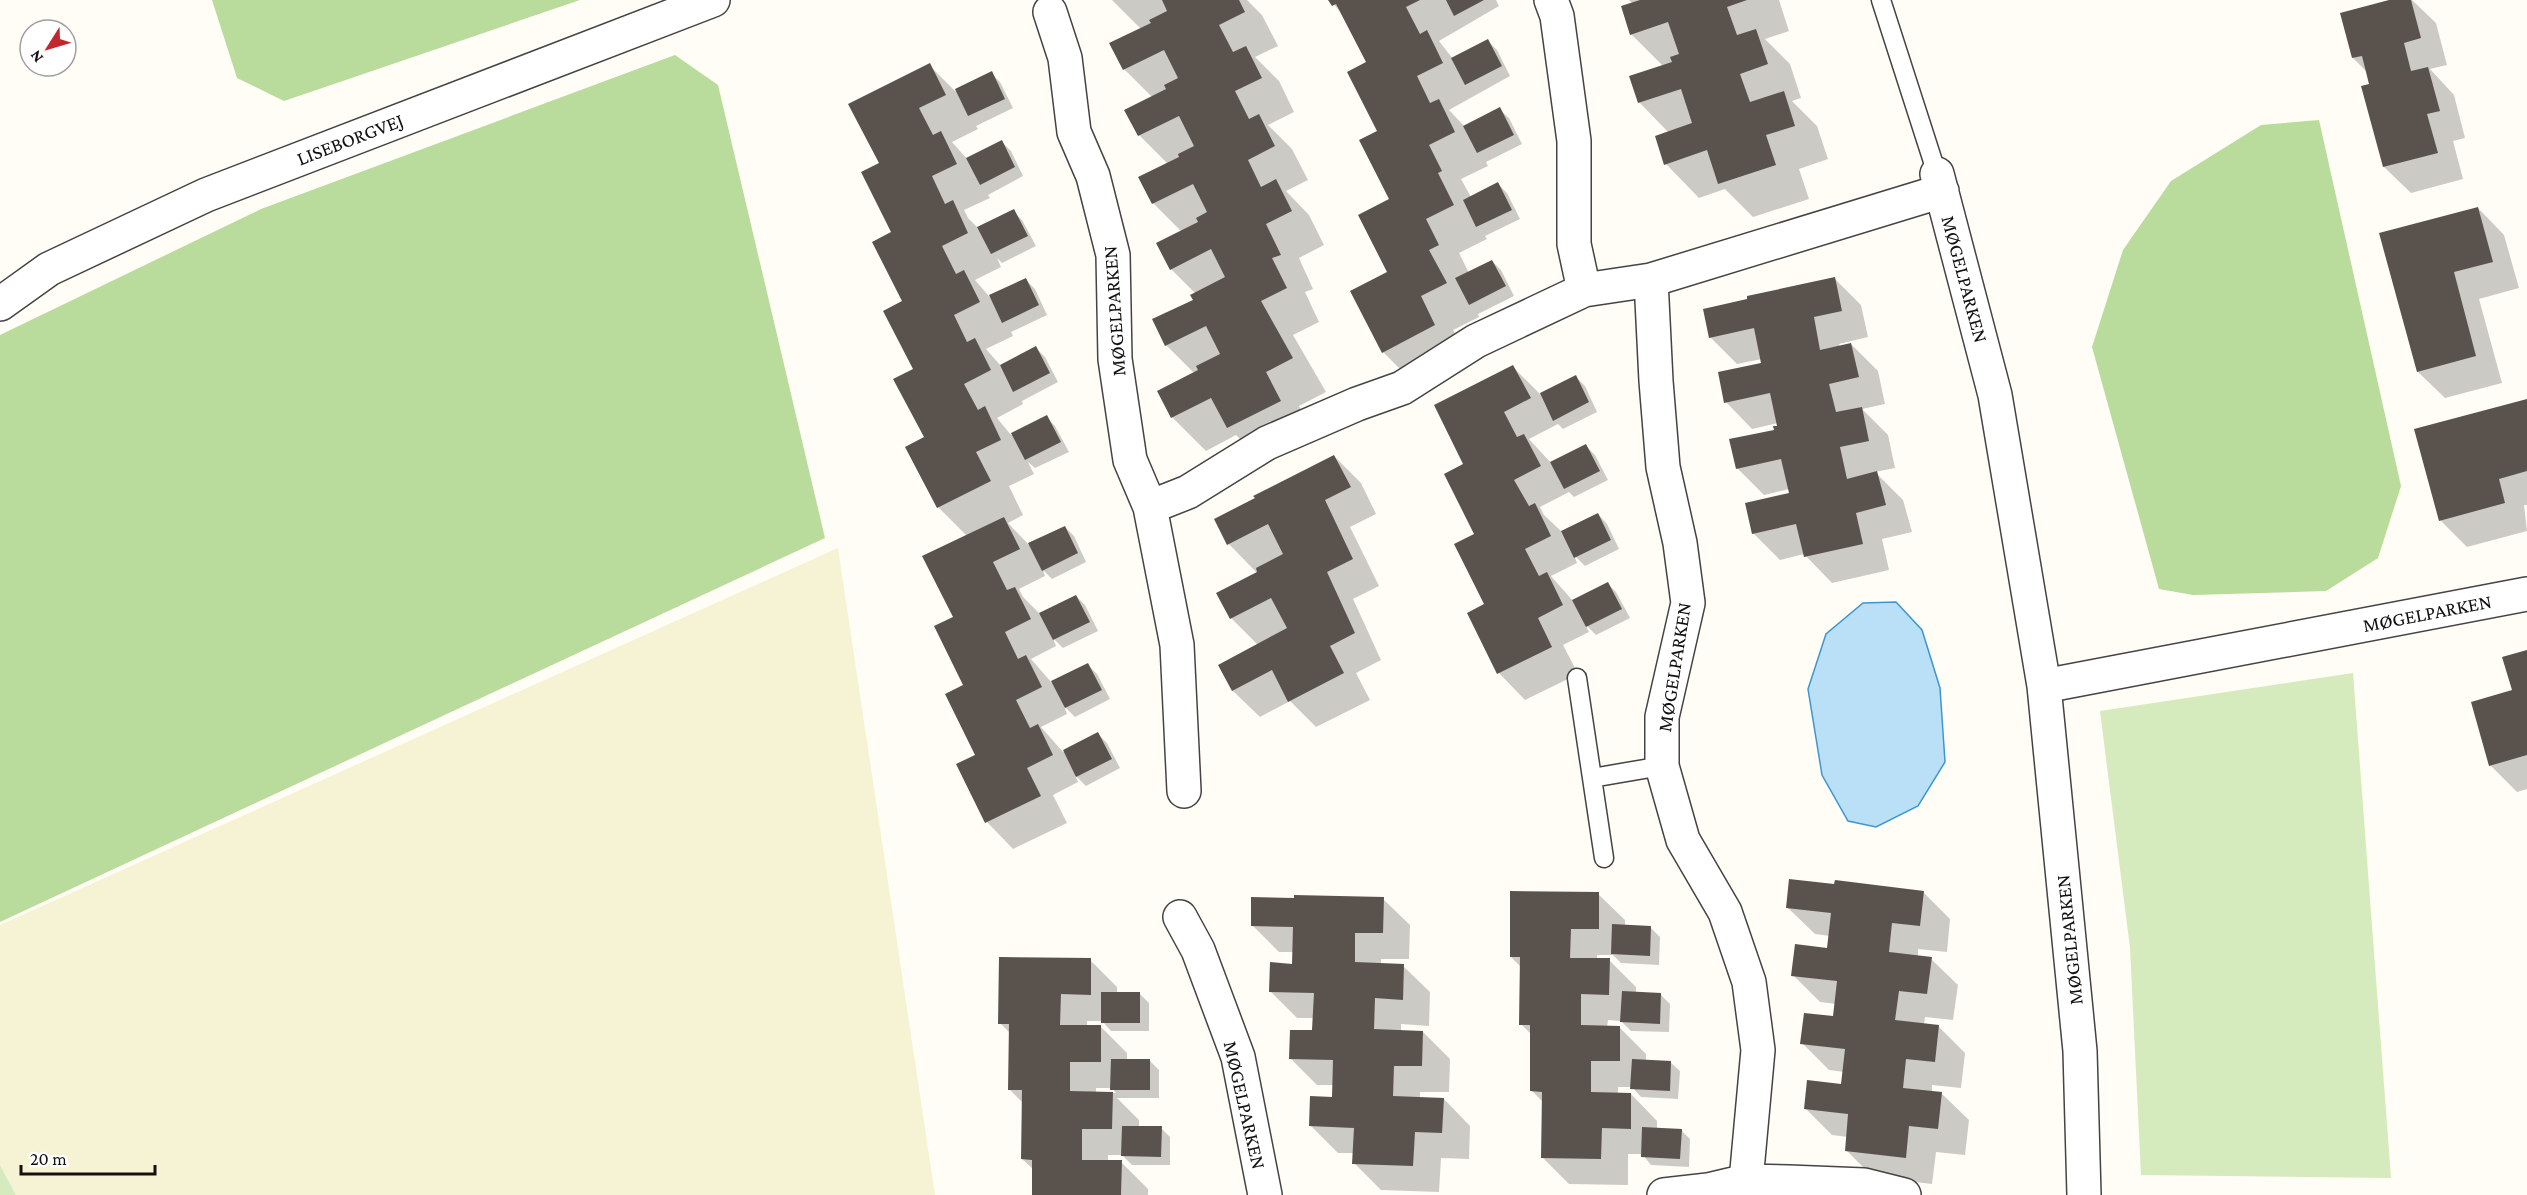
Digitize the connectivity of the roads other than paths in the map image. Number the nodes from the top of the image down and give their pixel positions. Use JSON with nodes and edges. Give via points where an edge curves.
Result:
{"nodes":[{"id":1,"x":713,"y":0,"type":"edge"},
{"id":2,"x":1551,"y":0,"type":"edge"},
{"id":3,"x":1881,"y":0,"type":"edge"},
{"id":4,"x":1050,"y":12,"type":"dead end"},
{"id":5,"x":1940,"y":182,"type":"junction"},
{"id":6,"x":1651,"y":280,"type":"junction"},
{"id":7,"x":1584,"y":290,"type":"junction"},
{"id":8,"x":0,"y":304,"type":"edge"},
{"id":9,"x":1150,"y":507,"type":"junction"},
{"id":10,"x":2527,"y":594,"type":"edge"},
{"id":11,"x":1577,"y":678,"type":"dead end"},
{"id":12,"x":2044,"y":686,"type":"junction"},
{"id":13,"x":1662,"y":766,"type":"junction"},
{"id":14,"x":1592,"y":778,"type":"junction"},
{"id":15,"x":1184,"y":791,"type":"dead end"},
{"id":16,"x":1604,"y":858,"type":"dead end"},
{"id":17,"x":1180,"y":917,"type":"dead end"},
{"id":18,"x":1746,"y":1181,"type":"junction"},
{"id":19,"x":1708,"y":1193,"type":"edge"},
{"id":20,"x":1265,"y":1195,"type":"edge"},
{"id":21,"x":1664,"y":1195,"type":"edge"},
{"id":22,"x":1904,"y":1195,"type":"edge"},
{"id":23,"x":2084,"y":1195,"type":"edge"}],
"edges":[{"from":1,"to":8,"type":"street","name":"LISEBORGVEJ","via":[[206,195],[49,269]]},
{"from":2,"to":7,"type":"street","via":[[1557,16],[1574,141],[1574,244]]},
{"from":3,"to":5,"type":"lane"},
{"from":4,"to":9,"type":"street","name":"MØGELPARKEN","via":[[1065,58],[1074,132],[1093,176],[1113,255],[1115,359],[1130,460]]},
{"from":5,"to":6,"type":"street","name":"MØGELPARKEN"},
{"from":5,"to":12,"type":"street","name":"MØGELPARKEN","via":[[1995,395]]},
{"from":6,"to":7,"type":"street","name":"MØGELPARKEN"},
{"from":6,"to":13,"type":"street","name":"MØGELPARKEN","via":[[1663,467],[1688,603],[1662,717]]},
{"from":7,"to":9,"type":"street","name":"MØGELPARKEN","via":[[1476,341],[1401,388],[1267,443],[1188,492]]},
{"from":9,"to":15,"type":"street","name":"MØGELPARKEN","via":[[1177,645]]},
{"from":10,"to":12,"type":"street","name":"MØGELPARKEN"},
{"from":11,"to":14,"type":"lane"},
{"from":12,"to":23,"type":"street","name":"MØGELPARKEN","via":[[2080,1051]]},
{"from":13,"to":14,"type":"lane"},
{"from":13,"to":18,"type":"street","name":"MØGELPARKEN","via":[[1683,840],[1725,912],[1749,982],[1758,1050]]},
{"from":14,"to":16,"type":"lane"},
{"from":17,"to":20,"type":"street","name":"MØGELPARKEN","via":[[1198,950],[1238,1057]]},
{"from":18,"to":19,"type":"street"},
{"from":18,"to":22,"type":"street","via":[[1864,1185]]},
{"from":19,"to":21,"type":"street"}]}
